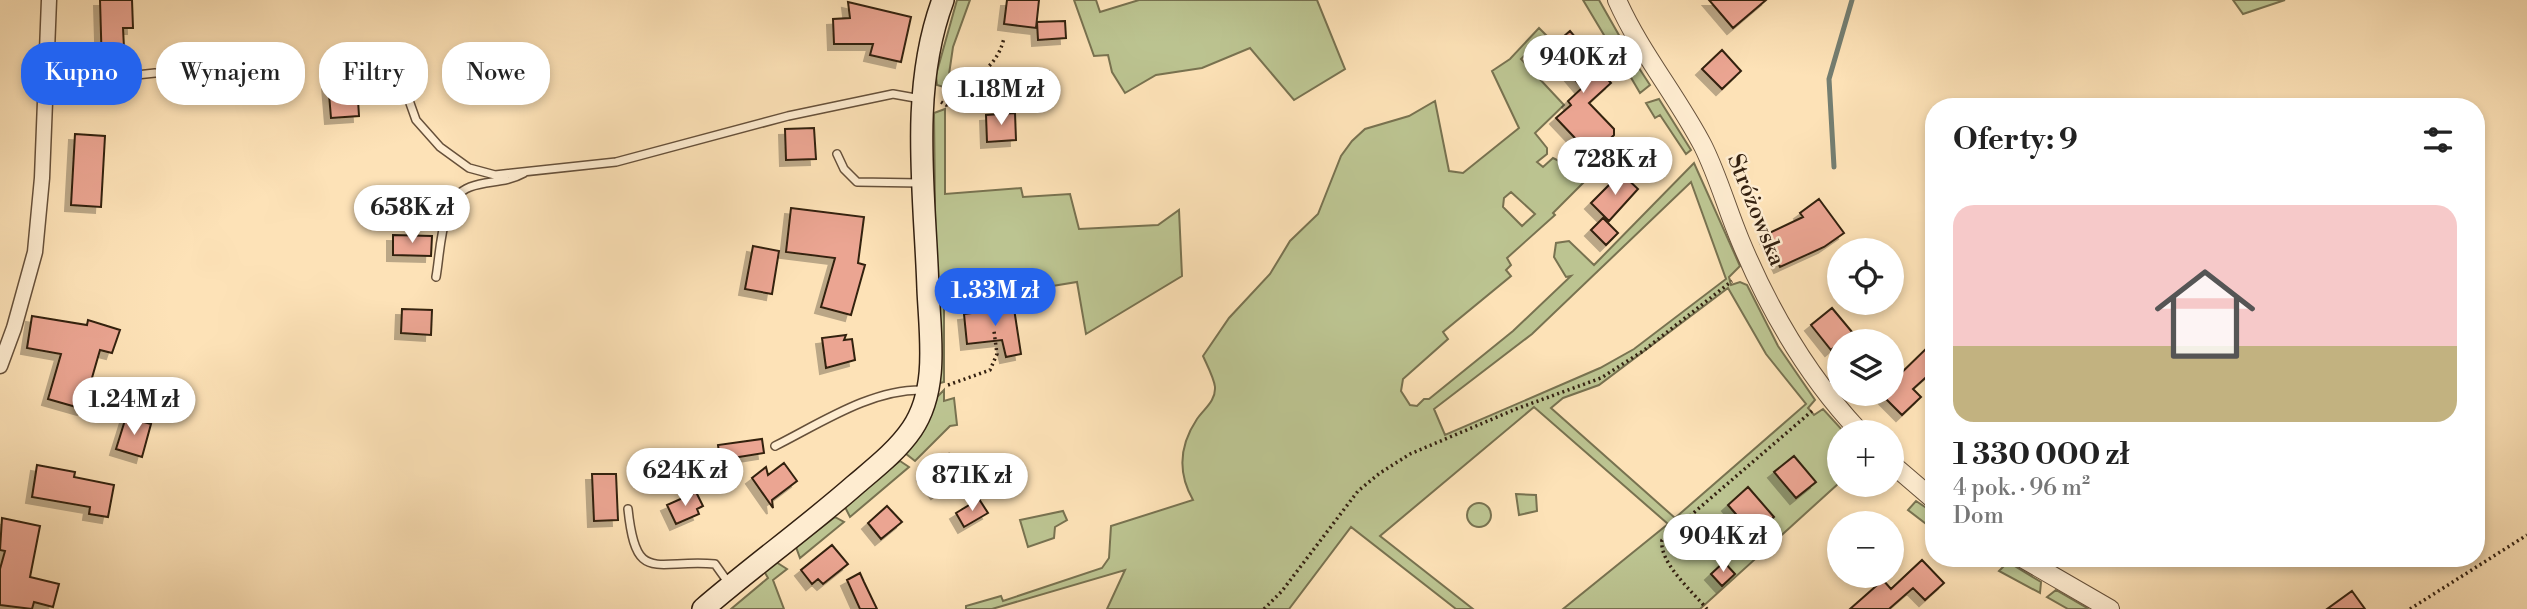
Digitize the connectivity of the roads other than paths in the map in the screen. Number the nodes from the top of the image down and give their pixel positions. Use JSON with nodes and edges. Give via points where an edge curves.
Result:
{"nodes":[{"id":1,"x":49,"y":0,"type":"edge"},
{"id":2,"x":943,"y":0,"type":"edge"},
{"id":3,"x":1616,"y":0,"type":"edge"},
{"id":4,"x":47,"y":42,"type":"edge"},
{"id":5,"x":155,"y":73,"type":"dead end"},
{"id":6,"x":142,"y":74,"type":"edge"},
{"id":7,"x":923,"y":100,"type":"junction"},
{"id":8,"x":44,"y":105,"type":"edge"},
{"id":9,"x":411,"y":105,"type":"edge"},
{"id":10,"x":837,"y":154,"type":"dead end"},
{"id":11,"x":528,"y":171,"type":"junction"},
{"id":12,"x":925,"y":183,"type":"junction"},
{"id":13,"x":436,"y":277,"type":"dead end"},
{"id":14,"x":0,"y":366,"type":"edge"},
{"id":15,"x":928,"y":390,"type":"junction"},
{"id":16,"x":1850,"y":420,"type":"edge"},
{"id":17,"x":775,"y":446,"type":"dead end"},
{"id":18,"x":1904,"y":474,"type":"edge"},
{"id":19,"x":1925,"y":492,"type":"edge"},
{"id":20,"x":628,"y":509,"type":"dead end"},
{"id":21,"x":2038,"y":567,"type":"edge"},
{"id":22,"x":730,"y":586,"type":"junction"},
{"id":23,"x":703,"y":609,"type":"edge"},
{"id":24,"x":2110,"y":609,"type":"edge"}],
"edges":[{"from":1,"to":4,"type":"street"},
{"from":2,"to":7,"type":"main road","via":[[932,34]]},
{"from":3,"to":16,"type":"street","name":"Stróżowska","via":[[1703,147],[1773,312],[1809,370]]},
{"from":5,"to":6,"type":"lane"},
{"from":7,"to":11,"type":"lane","via":[[893,94],[788,116],[616,162]]},
{"from":7,"to":12,"type":"main road"},
{"from":8,"to":14,"type":"street","via":[[35,252]]},
{"from":9,"to":11,"type":"lane","via":[[416,120],[440,148],[469,168],[495,175]]},
{"from":10,"to":12,"type":"lane","via":[[857,182]]},
{"from":11,"to":13,"type":"lane","via":[[508,182],[470,187],[453,199]]},
{"from":12,"to":15,"type":"main road"},
{"from":15,"to":17,"type":"lane","via":[[896,391]]},
{"from":15,"to":22,"type":"main road","via":[[920,415],[896,448]]},
{"from":18,"to":19,"type":"street"},
{"from":20,"to":22,"type":"lane","via":[[632,544],[640,558],[658,565],[715,564]]},
{"from":21,"to":24,"type":"street"},
{"from":22,"to":23,"type":"main road"}]}
